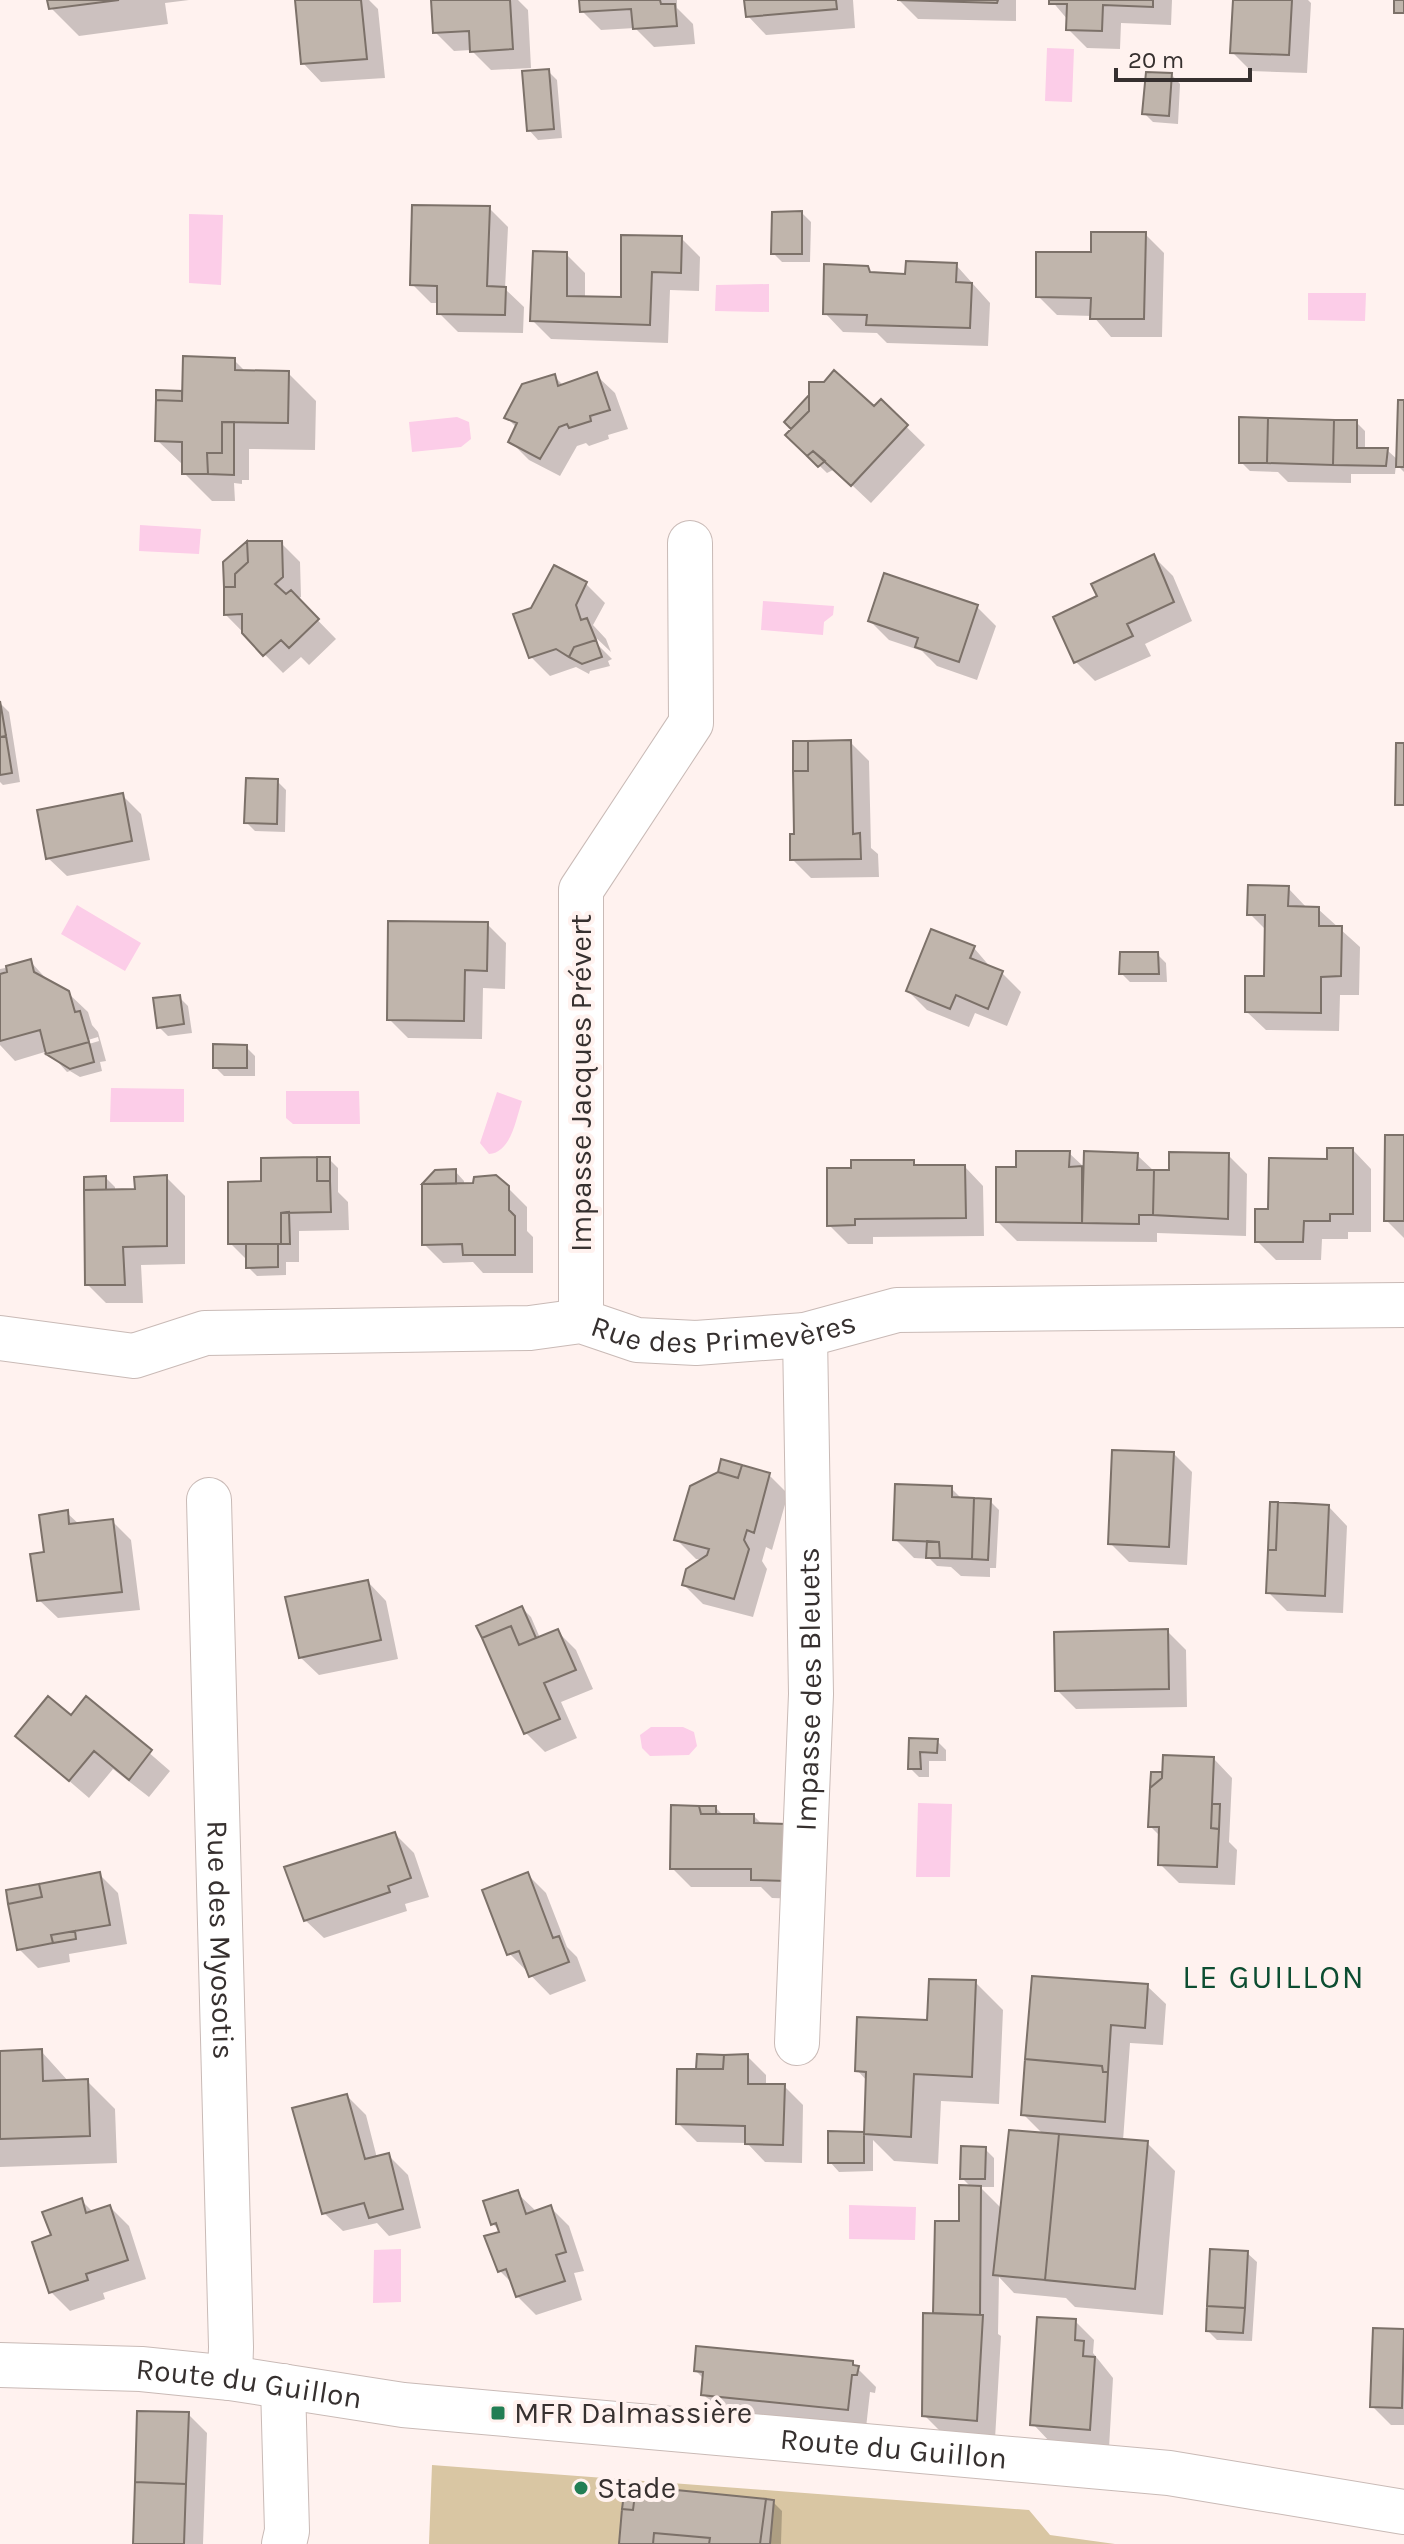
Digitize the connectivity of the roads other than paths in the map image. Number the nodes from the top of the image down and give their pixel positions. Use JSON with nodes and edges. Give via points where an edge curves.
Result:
{"nodes":[{"id":1,"x":690,"y":543,"type":"dead end"},
{"id":2,"x":1404,"y":1305,"type":"edge"},
{"id":3,"x":581,"y":1321,"type":"junction"},
{"id":4,"x":805,"y":1335,"type":"junction"},
{"id":5,"x":0,"y":1338,"type":"edge"},
{"id":6,"x":209,"y":1500,"type":"dead end"},
{"id":7,"x":797,"y":2043,"type":"dead end"},
{"id":8,"x":0,"y":2365,"type":"edge"},
{"id":9,"x":230,"y":2378,"type":"junction"},
{"id":10,"x":283,"y":2386,"type":"junction"},
{"id":11,"x":1404,"y":2512,"type":"edge"},
{"id":12,"x":284,"y":2544,"type":"edge"}],
"edges":[{"from":1,"to":3,"type":"street","name":"Impasse Jacques Prévert","via":[[691,723],[581,890]]},
{"from":2,"to":4,"type":"street","name":"Rue des Primevères","via":[[897,1310]]},
{"from":3,"to":4,"type":"street","name":"Rue des Primevères","via":[[637,1340],[696,1343]]},
{"from":3,"to":5,"type":"street","name":"Rue des Primevères","via":[[530,1328],[205,1333],[134,1356]]},
{"from":4,"to":7,"type":"street","name":"Impasse des Bleuets","via":[[811,1694]]},
{"from":6,"to":9,"type":"street","name":"Rue des Myosotis"},
{"from":8,"to":9,"type":"street","name":"Route du Guillon"},
{"from":9,"to":10,"type":"street","name":"Route du Guillon"},
{"from":10,"to":11,"type":"street","name":"Route du Guillon","via":[[403,2405],[1169,2473]]},
{"from":10,"to":12,"type":"street"}]}
